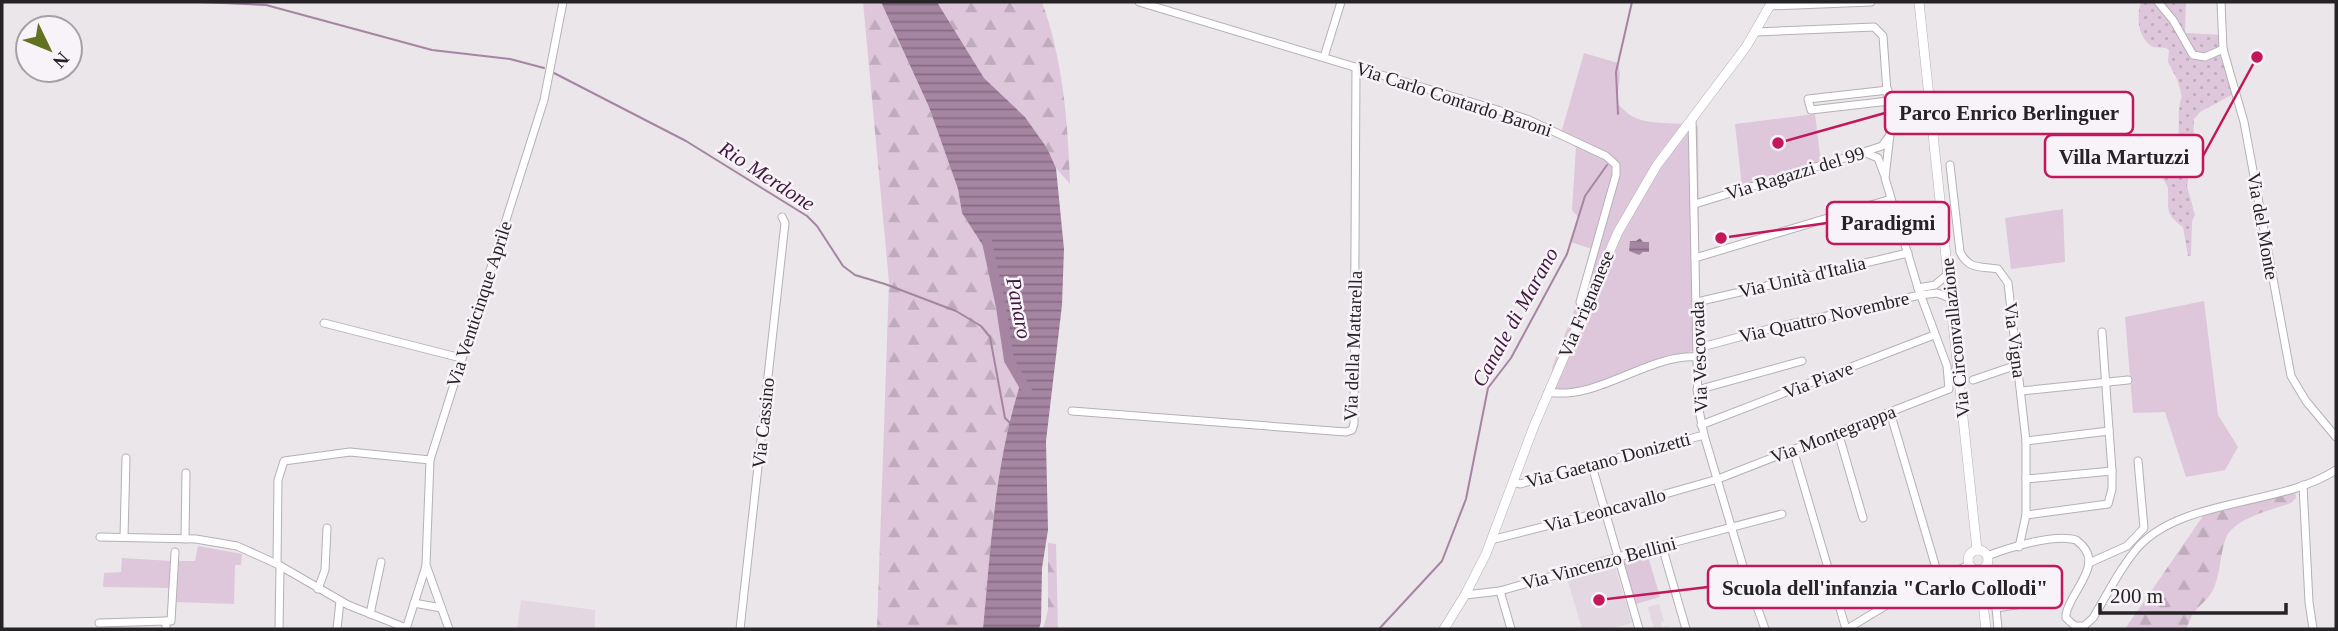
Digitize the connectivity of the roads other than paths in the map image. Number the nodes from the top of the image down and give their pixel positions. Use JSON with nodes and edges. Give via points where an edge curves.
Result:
{"nodes":[{"id":1,"x":563,"y":2,"type":"edge"},
{"id":2,"x":1139,"y":2,"type":"edge"},
{"id":3,"x":1341,"y":2,"type":"edge"},
{"id":4,"x":1871,"y":2,"type":"edge"},
{"id":5,"x":1919,"y":2,"type":"edge"},
{"id":6,"x":2158,"y":2,"type":"edge"},
{"id":7,"x":2221,"y":2,"type":"edge"},
{"id":8,"x":1771,"y":4,"type":"edge"},
{"id":9,"x":1756,"y":32,"type":"junction"},
{"id":10,"x":2223,"y":49,"type":"junction"},
{"id":11,"x":1324,"y":57,"type":"junction"},
{"id":12,"x":1356,"y":67,"type":"junction"},
{"id":13,"x":1888,"y":90,"type":"junction"},
{"id":14,"x":1889,"y":101,"type":"junction"},
{"id":15,"x":1692,"y":117,"type":"junction"},
{"id":16,"x":1891,"y":134,"type":"junction"},
{"id":17,"x":1864,"y":152,"type":"junction"},
{"id":18,"x":1950,"y":165,"type":"dead end"},
{"id":19,"x":1885,"y":178,"type":"junction"},
{"id":20,"x":1891,"y":199,"type":"junction"},
{"id":21,"x":1695,"y":204,"type":"junction"},
{"id":22,"x":782,"y":217,"type":"dead end"},
{"id":23,"x":1908,"y":253,"type":"junction"},
{"id":24,"x":1695,"y":258,"type":"junction"},
{"id":25,"x":1948,"y":274,"type":"junction"},
{"id":26,"x":1919,"y":291,"type":"junction"},
{"id":27,"x":1950,"y":298,"type":"junction"},
{"id":28,"x":1697,"y":302,"type":"junction"},
{"id":29,"x":1583,"y":313,"type":"junction"},
{"id":30,"x":324,"y":323,"type":"dead end"},
{"id":31,"x":2102,"y":332,"type":"dead end"},
{"id":32,"x":1934,"y":335,"type":"junction"},
{"id":33,"x":1698,"y":348,"type":"junction"},
{"id":34,"x":1697,"y":357,"type":"junction"},
{"id":35,"x":461,"y":358,"type":"junction"},
{"id":36,"x":1802,"y":361,"type":"dead end"},
{"id":37,"x":2017,"y":365,"type":"junction"},
{"id":38,"x":1973,"y":380,"type":"dead end"},
{"id":39,"x":2128,"y":380,"type":"dead end"},
{"id":40,"x":2106,"y":382,"type":"junction"},
{"id":41,"x":1697,"y":390,"type":"junction"},
{"id":42,"x":2021,"y":391,"type":"junction"},
{"id":43,"x":1548,"y":392,"type":"junction"},
{"id":44,"x":1072,"y":411,"type":"dead end"},
{"id":45,"x":1890,"y":412,"type":"junction"},
{"id":46,"x":1701,"y":425,"type":"junction"},
{"id":47,"x":2109,"y":431,"type":"junction"},
{"id":48,"x":1838,"y":432,"type":"junction"},
{"id":49,"x":1704,"y":435,"type":"junction"},
{"id":50,"x":2336,"y":437,"type":"edge"},
{"id":51,"x":2026,"y":441,"type":"junction"},
{"id":52,"x":1793,"y":449,"type":"junction"},
{"id":53,"x":127,"y":458,"type":"dead end"},
{"id":54,"x":430,"y":460,"type":"junction"},
{"id":55,"x":2138,"y":461,"type":"dead end"},
{"id":56,"x":1592,"y":466,"type":"junction"},
{"id":57,"x":2336,"y":470,"type":"edge"},
{"id":58,"x":2112,"y":471,"type":"junction"},
{"id":59,"x":186,"y":473,"type":"dead end"},
{"id":60,"x":1718,"y":479,"type":"junction"},
{"id":61,"x":2026,"y":479,"type":"junction"},
{"id":62,"x":1513,"y":482,"type":"junction"},
{"id":63,"x":2303,"y":485,"type":"junction"},
{"id":64,"x":1605,"y":511,"type":"junction"},
{"id":65,"x":1782,"y":514,"type":"dead end"},
{"id":66,"x":2026,"y":515,"type":"junction"},
{"id":67,"x":1863,"y":518,"type":"dead end"},
{"id":68,"x":327,"y":528,"type":"dead end"},
{"id":69,"x":1732,"y":528,"type":"junction"},
{"id":70,"x":100,"y":537,"type":"dead end"},
{"id":71,"x":124,"y":537,"type":"junction"},
{"id":72,"x":186,"y":539,"type":"junction"},
{"id":73,"x":1491,"y":540,"type":"junction"},
{"id":74,"x":1662,"y":546,"type":"junction"},
{"id":75,"x":2019,"y":547,"type":"junction"},
{"id":76,"x":1977,"y":550,"type":"junction"},
{"id":77,"x":175,"y":552,"type":"dead end"},
{"id":78,"x":1618,"y":557,"type":"junction"},
{"id":79,"x":381,"y":562,"type":"dead end"},
{"id":80,"x":1984,"y":563,"type":"junction"},
{"id":81,"x":2089,"y":563,"type":"junction"},
{"id":82,"x":279,"y":565,"type":"junction"},
{"id":83,"x":426,"y":565,"type":"junction"},
{"id":84,"x":1969,"y":565,"type":"junction"},
{"id":85,"x":1939,"y":578,"type":"junction"},
{"id":86,"x":1793,"y":581,"type":"dead end"},
{"id":87,"x":318,"y":589,"type":"junction"},
{"id":88,"x":1500,"y":591,"type":"junction"},
{"id":89,"x":1751,"y":592,"type":"junction"},
{"id":90,"x":1465,"y":595,"type":"junction"},
{"id":91,"x":340,"y":601,"type":"junction"},
{"id":92,"x":2035,"y":602,"type":"dead end"},
{"id":93,"x":414,"y":603,"type":"junction"},
{"id":94,"x":441,"y":608,"type":"junction"},
{"id":95,"x":1996,"y":608,"type":"junction"},
{"id":96,"x":370,"y":614,"type":"junction"},
{"id":97,"x":99,"y":623,"type":"dead end"},
{"id":98,"x":166,"y":625,"type":"edge"},
{"id":99,"x":279,"y":629,"type":"edge"},
{"id":100,"x":337,"y":629,"type":"edge"},
{"id":101,"x":406,"y":629,"type":"edge"},
{"id":102,"x":449,"y":629,"type":"edge"},
{"id":103,"x":740,"y":629,"type":"edge"},
{"id":104,"x":1444,"y":629,"type":"edge"},
{"id":105,"x":1511,"y":629,"type":"edge"},
{"id":106,"x":1639,"y":629,"type":"edge"},
{"id":107,"x":1686,"y":629,"type":"edge"},
{"id":108,"x":1765,"y":629,"type":"edge"},
{"id":109,"x":1846,"y":629,"type":"edge"},
{"id":110,"x":1986,"y":629,"type":"edge"},
{"id":111,"x":1998,"y":629,"type":"edge"},
{"id":112,"x":2313,"y":629,"type":"edge"}],
"edges":[{"from":1,"to":35,"type":"street","name":"Via Venticinque Aprile","via":[[544,100]]},
{"from":2,"to":11,"type":"street","name":"Via Carlo Contardo Baroni"},
{"from":3,"to":11,"type":"street"},
{"from":4,"to":8,"type":"street"},
{"from":5,"to":25,"type":"main road","name":"Via Circonvallazione"},
{"from":6,"to":10,"type":"street","via":[[2193,55],[2205,57]]},
{"from":7,"to":10,"type":"street","name":"Via del Monte"},
{"from":8,"to":9,"type":"main road","name":"Via Frignanese"},
{"from":9,"to":13,"type":"street","via":[[1874,27],[1883,36]]},
{"from":9,"to":15,"type":"main road","name":"Via Frignanese"},
{"from":10,"to":50,"type":"street","name":"Via del Monte","via":[[2244,121],[2291,376]]},
{"from":11,"to":12,"type":"street","name":"Via Carlo Contardo Baroni"},
{"from":12,"to":29,"type":"street","name":"Via Carlo Contardo Baroni","via":[[1527,119],[1613,161],[1616,175],[1580,302]]},
{"from":12,"to":44,"type":"street","name":"Via della Mattarella","via":[[1352,430]]},
{"from":13,"to":14,"type":"street"},
{"from":13,"to":14,"type":"street","via":[[1808,99],[1811,110]]},
{"from":14,"to":16,"type":"street"},
{"from":15,"to":21,"type":"street","name":"Via Vescovada"},
{"from":15,"to":29,"type":"main road","name":"Via Frignanese","via":[[1628,214]]},
{"from":16,"to":17,"type":"street","name":"Via Ragazzi del 99","via":[[1882,146]]},
{"from":16,"to":19,"type":"street"},
{"from":17,"to":19,"type":"street","via":[[1878,158]]},
{"from":17,"to":21,"type":"street","name":"Via Ragazzi del 99"},
{"from":18,"to":37,"type":"street","name":"Via Vigna","via":[[1960,252],[1971,266],[1998,269],[2008,283]]},
{"from":19,"to":20,"type":"street"},
{"from":20,"to":23,"type":"street"},
{"from":20,"to":24,"type":"street"},
{"from":21,"to":24,"type":"street","name":"Via Vescovada"},
{"from":22,"to":103,"type":"street","name":"Via Cassino","via":[[785,223]]},
{"from":23,"to":26,"type":"street"},
{"from":23,"to":28,"type":"street","name":"Via Unità d'Italia"},
{"from":24,"to":28,"type":"street","name":"Via Vescovada"},
{"from":25,"to":26,"type":"street"},
{"from":25,"to":27,"type":"main road","name":"Via Circonvallazione"},
{"from":26,"to":27,"type":"street","name":"Via Quattro Novembre"},
{"from":26,"to":32,"type":"street"},
{"from":26,"to":33,"type":"street","name":"Via Quattro Novembre"},
{"from":27,"to":76,"type":"main road","name":"Via Circonvallazione"},
{"from":28,"to":33,"type":"street","name":"Via Vescovada"},
{"from":29,"to":43,"type":"main road","name":"Via Frignanese"},
{"from":30,"to":35,"type":"street"},
{"from":31,"to":40,"type":"street"},
{"from":32,"to":45,"type":"street","name":"Via Montegrappa","via":[[1947,366],[1948,389]]},
{"from":32,"to":46,"type":"street","name":"Via Piave"},
{"from":33,"to":34,"type":"street","name":"Via Vescovada"},
{"from":34,"to":41,"type":"street","name":"Via Vescovada"},
{"from":34,"to":43,"type":"street","via":[[1674,358],[1582,389]]},
{"from":35,"to":54,"type":"street","name":"Via Venticinque Aprile"},
{"from":36,"to":41,"type":"street"},
{"from":37,"to":38,"type":"street"},
{"from":37,"to":42,"type":"street","name":"Via Vigna"},
{"from":39,"to":40,"type":"street"},
{"from":40,"to":42,"type":"street"},
{"from":40,"to":47,"type":"street"},
{"from":41,"to":46,"type":"street","name":"Via Vescovada"},
{"from":42,"to":51,"type":"street","name":"Via Vigna"},
{"from":43,"to":62,"type":"main road","name":"Via Frignanese"},
{"from":45,"to":48,"type":"street","name":"Via Montegrappa"},
{"from":45,"to":85,"type":"street"},
{"from":46,"to":49,"type":"street","name":"Via Vescovada"},
{"from":47,"to":51,"type":"street"},
{"from":47,"to":58,"type":"street"},
{"from":48,"to":52,"type":"street","name":"Via Montegrappa"},
{"from":48,"to":67,"type":"street"},
{"from":49,"to":56,"type":"street","name":"Via Gaetano Donizetti"},
{"from":49,"to":60,"type":"street","name":"Via Vescovada"},
{"from":51,"to":61,"type":"street","name":"Via Vigna"},
{"from":52,"to":60,"type":"street","name":"Via Montegrappa"},
{"from":52,"to":109,"type":"street"},
{"from":53,"to":71,"type":"street"},
{"from":54,"to":82,"type":"street","via":[[350,452],[284,461],[278,480]]},
{"from":54,"to":83,"type":"street","name":"Via Venticinque Aprile"},
{"from":55,"to":81,"type":"street","via":[[2144,528],[2127,546]]},
{"from":56,"to":62,"type":"street","name":"Via Gaetano Donizetti"},
{"from":56,"to":64,"type":"street"},
{"from":57,"to":63,"type":"street"},
{"from":58,"to":61,"type":"street"},
{"from":58,"to":66,"type":"street","via":[[2108,504]]},
{"from":59,"to":72,"type":"street"},
{"from":60,"to":64,"type":"street","name":"Via Leoncavallo"},
{"from":60,"to":69,"type":"street","name":"Via Vescovada"},
{"from":61,"to":66,"type":"street","name":"Via Vigna"},
{"from":62,"to":73,"type":"main road","name":"Via Frignanese"},
{"from":63,"to":81,"type":"street","via":[[2190,517],[2154,534],[2130,559],[2088,623],[2075,626],[2066,618],[2067,609]]},
{"from":63,"to":112,"type":"street"},
{"from":64,"to":73,"type":"street","name":"Via Leoncavallo"},
{"from":64,"to":78,"type":"street"},
{"from":65,"to":69,"type":"street","name":"Via Vincenzo Bellini"},
{"from":66,"to":75,"type":"street","name":"Via Vigna"},
{"from":68,"to":87,"type":"street","via":[[325,570]]},
{"from":69,"to":74,"type":"street","name":"Via Vincenzo Bellini"},
{"from":69,"to":89,"type":"street","name":"Via Vescovada"},
{"from":70,"to":71,"type":"street"},
{"from":71,"to":72,"type":"street"},
{"from":72,"to":82,"type":"street","via":[[237,546]]},
{"from":73,"to":90,"type":"main road","name":"Via Frignanese"},
{"from":74,"to":78,"type":"street","name":"Via Vincenzo Bellini"},
{"from":74,"to":107,"type":"street"},
{"from":75,"to":80,"type":"street"},
{"from":75,"to":81,"type":"street","via":[[2071,538],[2085,548]]},
{"from":76,"to":80,"type":"main road","via":[[1983,551]]},
{"from":76,"to":84,"type":"main road","via":[[1969,555]]},
{"from":77,"to":98,"type":"street","via":[[171,621]]},
{"from":78,"to":88,"type":"street","name":"Via Vincenzo Bellini"},
{"from":78,"to":106,"type":"street"},
{"from":79,"to":96,"type":"street"},
{"from":80,"to":84,"type":"main road","via":[[1973,568]]},
{"from":80,"to":95,"type":"street","via":[[1993,576]]},
{"from":80,"to":110,"type":"main road"},
{"from":82,"to":87,"type":"street"},
{"from":82,"to":99,"type":"street"},
{"from":83,"to":93,"type":"street"},
{"from":83,"to":94,"type":"street","name":"Via Venticinque Aprile"},
{"from":84,"to":85,"type":"street"},
{"from":85,"to":109,"type":"street"},
{"from":86,"to":89,"type":"street"},
{"from":87,"to":91,"type":"street"},
{"from":88,"to":90,"type":"street","name":"Via Vincenzo Bellini"},
{"from":88,"to":105,"type":"street"},
{"from":89,"to":108,"type":"street","name":"Via Vescovada"},
{"from":90,"to":104,"type":"main road","name":"Via Frignanese"},
{"from":91,"to":96,"type":"street"},
{"from":91,"to":100,"type":"street"},
{"from":92,"to":95,"type":"street"},
{"from":93,"to":94,"type":"street"},
{"from":93,"to":101,"type":"street"},
{"from":94,"to":102,"type":"street","name":"Via Venticinque Aprile"},
{"from":95,"to":111,"type":"street"},
{"from":96,"to":101,"type":"street"},
{"from":97,"to":98,"type":"street"}]}
